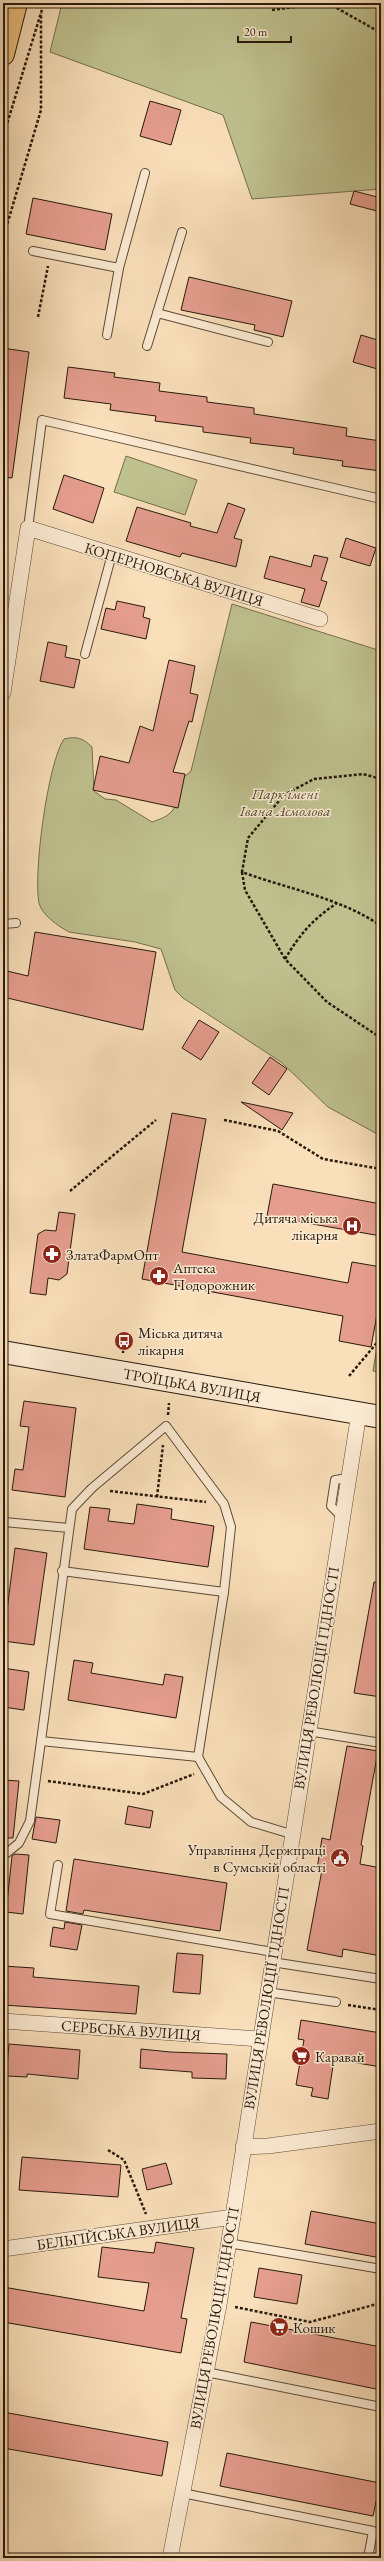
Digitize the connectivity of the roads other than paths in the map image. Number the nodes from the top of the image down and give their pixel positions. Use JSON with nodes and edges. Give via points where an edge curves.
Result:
{"nodes":[{"id":1,"x":16,"y":3,"type":"edge"},
{"id":2,"x":3,"y":54,"type":"edge"},
{"id":3,"x":145,"y":173,"type":"dead end"},
{"id":4,"x":182,"y":232,"type":"dead end"},
{"id":5,"x":33,"y":251,"type":"dead end"},
{"id":6,"x":119,"y":268,"type":"junction"},
{"id":7,"x":157,"y":313,"type":"junction"},
{"id":8,"x":107,"y":335,"type":"dead end"},
{"id":9,"x":268,"y":342,"type":"dead end"},
{"id":10,"x":147,"y":346,"type":"dead end"},
{"id":11,"x":381,"y":500,"type":"edge"},
{"id":12,"x":28,"y":528,"type":"junction"},
{"id":13,"x":112,"y":554,"type":"junction"},
{"id":14,"x":320,"y":619,"type":"dead end"},
{"id":15,"x":86,"y":654,"type":"dead end"},
{"id":16,"x":3,"y":693,"type":"edge"},
{"id":17,"x":3,"y":924,"type":"edge"},
{"id":18,"x":16,"y":924,"type":"dead end"},
{"id":19,"x":3,"y":1352,"type":"edge"},
{"id":20,"x":359,"y":1413,"type":"junction"},
{"id":21,"x":381,"y":1417,"type":"edge"},
{"id":22,"x":4,"y":1522,"type":"dead end"},
{"id":23,"x":69,"y":1528,"type":"junction"},
{"id":24,"x":62,"y":1571,"type":"junction"},
{"id":25,"x":224,"y":1592,"type":"junction"},
{"id":26,"x":308,"y":1731,"type":"junction"},
{"id":27,"x":41,"y":1741,"type":"junction"},
{"id":28,"x":381,"y":1743,"type":"edge"},
{"id":29,"x":198,"y":1757,"type":"junction"},
{"id":30,"x":291,"y":1834,"type":"junction"},
{"id":31,"x":3,"y":1856,"type":"edge"},
{"id":32,"x":58,"y":1865,"type":"dead end"},
{"id":33,"x":273,"y":1957,"type":"junction"},
{"id":34,"x":381,"y":1979,"type":"edge"},
{"id":35,"x":267,"y":1992,"type":"junction"},
{"id":36,"x":336,"y":2002,"type":"road end"},
{"id":37,"x":3,"y":2022,"type":"edge"},
{"id":38,"x":260,"y":2038,"type":"junction"},
{"id":39,"x":381,"y":2131,"type":"edge"},
{"id":40,"x":243,"y":2147,"type":"junction"},
{"id":41,"x":233,"y":2218,"type":"junction"},
{"id":42,"x":228,"y":2243,"type":"junction"},
{"id":43,"x":3,"y":2249,"type":"edge"},
{"id":44,"x":381,"y":2269,"type":"edge"},
{"id":45,"x":206,"y":2372,"type":"junction"},
{"id":46,"x":381,"y":2407,"type":"edge"},
{"id":47,"x":182,"y":2493,"type":"junction"},
{"id":48,"x":170,"y":2558,"type":"edge"},
{"id":49,"x":368,"y":2558,"type":"edge"}],
"edges":[{"from":1,"to":2,"type":"main road"},
{"from":3,"to":6,"type":"lane"},
{"from":4,"to":7,"type":"lane"},
{"from":5,"to":6,"type":"lane"},
{"from":6,"to":8,"type":"lane"},
{"from":7,"to":9,"type":"lane"},
{"from":7,"to":10,"type":"lane"},
{"from":11,"to":12,"type":"lane","via":[[42,420]]},
{"from":12,"to":13,"type":"street","name":"КОПЕРНОВСЬКА ВУЛИЦЯ"},
{"from":12,"to":16,"type":"street"},
{"from":13,"to":14,"type":"street","name":"КОПЕРНОВСЬКА ВУЛИЦЯ"},
{"from":13,"to":15,"type":"lane"},
{"from":17,"to":18,"type":"lane"},
{"from":19,"to":20,"type":"main road","name":"ТРОЇЦЬКА ВУЛИЦЯ"},
{"from":20,"to":21,"type":"main road","name":"ТРОЇЦЬКА ВУЛИЦЯ"},
{"from":20,"to":26,"type":"street","name":"ВУЛИЦЯ РЕВОЛЮЦІЇ ГІДНОСТІ"},
{"from":22,"to":23,"type":"lane"},
{"from":23,"to":24,"type":"lane"},
{"from":23,"to":25,"type":"lane","via":[[72,1509],[92,1488],[166,1426],[224,1504],[231,1527]]},
{"from":24,"to":25,"type":"lane"},
{"from":24,"to":27,"type":"lane"},
{"from":25,"to":29,"type":"lane"},
{"from":26,"to":28,"type":"lane"},
{"from":26,"to":30,"type":"street","name":"ВУЛИЦЯ РЕВОЛЮЦІЇ ГІДНОСТІ"},
{"from":27,"to":29,"type":"lane"},
{"from":27,"to":31,"type":"lane","via":[[30,1821],[19,1843]]},
{"from":29,"to":30,"type":"lane","via":[[221,1797],[251,1822]]},
{"from":30,"to":33,"type":"street","name":"ВУЛИЦЯ РЕВОЛЮЦІЇ ГІДНОСТІ"},
{"from":32,"to":33,"type":"lane","via":[[50,1914]]},
{"from":33,"to":34,"type":"lane"},
{"from":33,"to":35,"type":"street","name":"ВУЛИЦЯ РЕВОЛЮЦІЇ ГІДНОСТІ"},
{"from":35,"to":36,"type":"lane"},
{"from":35,"to":38,"type":"street","name":"ВУЛИЦЯ РЕВОЛЮЦІЇ ГІДНОСТІ"},
{"from":37,"to":38,"type":"street","name":"СЕРБСЬКА ВУЛИЦЯ"},
{"from":38,"to":40,"type":"street","name":"ВУЛИЦЯ РЕВОЛЮЦІЇ ГІДНОСТІ"},
{"from":39,"to":40,"type":"street"},
{"from":40,"to":41,"type":"street","name":"ВУЛИЦЯ РЕВОЛЮЦІЇ ГІДНОСТІ"},
{"from":41,"to":42,"type":"street","name":"ВУЛИЦЯ РЕВОЛЮЦІЇ ГІДНОСТІ"},
{"from":41,"to":43,"type":"street","name":"БЕЛЬГІЙСЬКА ВУЛИЦЯ"},
{"from":42,"to":44,"type":"lane"},
{"from":42,"to":45,"type":"street","name":"ВУЛИЦЯ РЕВОЛЮЦІЇ ГІДНОСТІ"},
{"from":45,"to":46,"type":"lane"},
{"from":45,"to":47,"type":"street","name":"ВУЛИЦЯ РЕВОЛЮЦІЇ ГІДНОСТІ"},
{"from":47,"to":48,"type":"street","name":"ВУЛИЦЯ РЕВОЛЮЦІЇ ГІДНОСТІ"},
{"from":47,"to":49,"type":"lane","via":[[373,2531]]}]}
